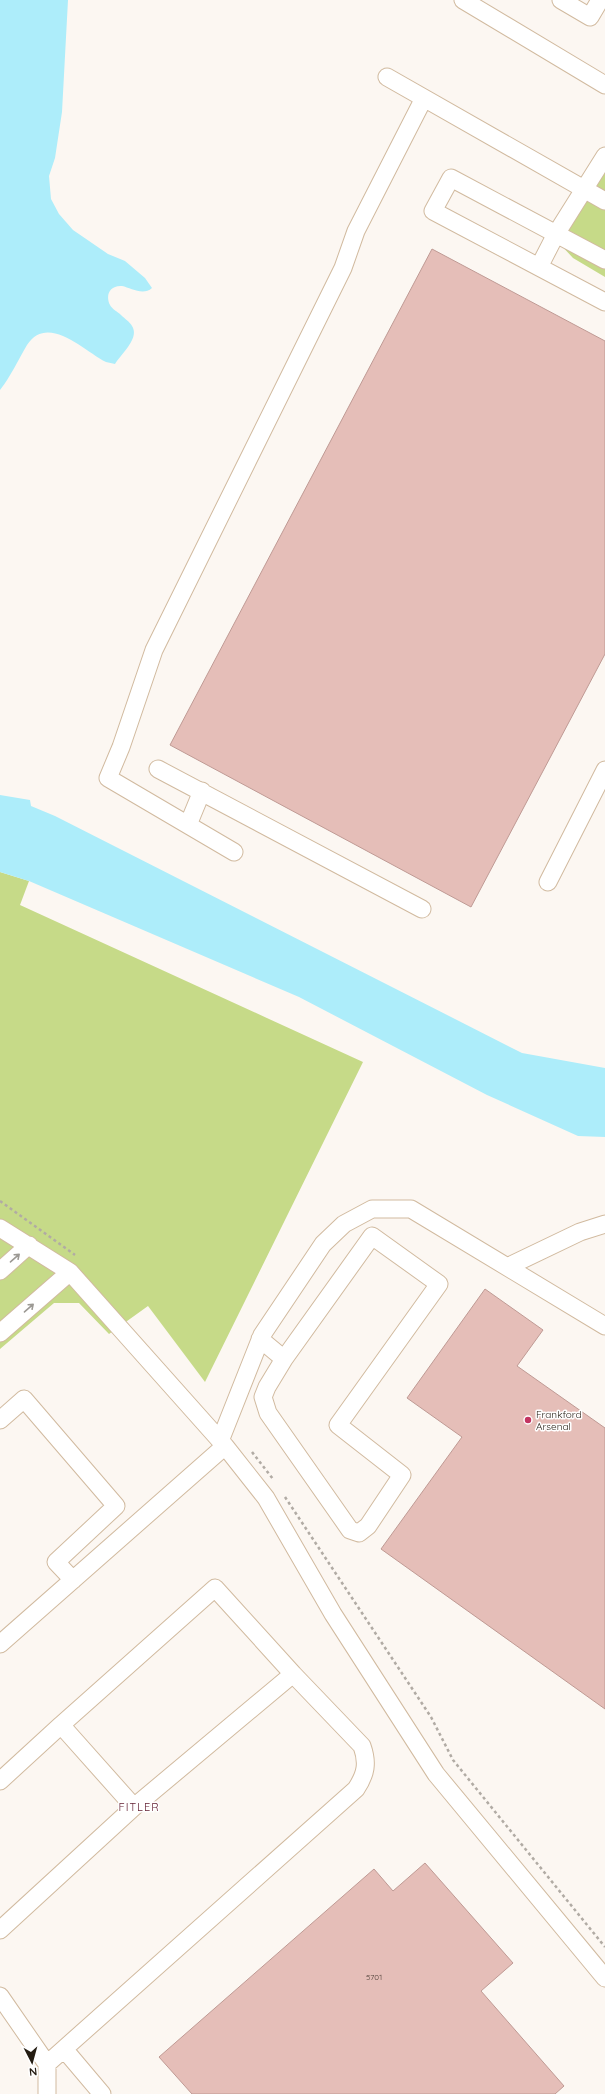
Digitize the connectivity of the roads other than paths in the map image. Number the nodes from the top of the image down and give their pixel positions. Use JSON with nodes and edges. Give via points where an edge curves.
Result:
{"nodes":[{"id":1,"x":463,"y":0,"type":"edge"},
{"id":2,"x":561,"y":0,"type":"edge"},
{"id":3,"x":600,"y":0,"type":"edge"},
{"id":4,"x":388,"y":76,"type":"dead end"},
{"id":5,"x":605,"y":85,"type":"edge"},
{"id":6,"x":424,"y":98,"type":"junction"},
{"id":7,"x":605,"y":156,"type":"edge"},
{"id":8,"x":583,"y":189,"type":"junction"},
{"id":9,"x":605,"y":201,"type":"edge"},
{"id":10,"x":556,"y":234,"type":"junction"},
{"id":11,"x":605,"y":260,"type":"edge"},
{"id":12,"x":539,"y":267,"type":"junction"},
{"id":13,"x":605,"y":302,"type":"edge"},
{"id":14,"x":158,"y":769,"type":"dead end"},
{"id":15,"x":605,"y":770,"type":"edge"},
{"id":16,"x":202,"y":791,"type":"junction"},
{"id":17,"x":188,"y":825,"type":"junction"},
{"id":18,"x":234,"y":852,"type":"dead end"},
{"id":19,"x":548,"y":882,"type":"dead end"},
{"id":20,"x":422,"y":909,"type":"dead end"},
{"id":21,"x":605,"y":1224,"type":"edge"},
{"id":22,"x":0,"y":1228,"type":"edge"},
{"id":23,"x":29,"y":1245,"type":"junction"},
{"id":24,"x":507,"y":1267,"type":"junction"},
{"id":25,"x":0,"y":1271,"type":"edge"},
{"id":26,"x":70,"y":1272,"type":"junction"},
{"id":27,"x":605,"y":1326,"type":"edge"},
{"id":28,"x":0,"y":1333,"type":"edge"},
{"id":29,"x":260,"y":1339,"type":"junction"},
{"id":30,"x":284,"y":1359,"type":"junction"},
{"id":31,"x":0,"y":1420,"type":"edge"},
{"id":32,"x":223,"y":1443,"type":"junction"},
{"id":33,"x":73,"y":1580,"type":"junction"},
{"id":34,"x":0,"y":1644,"type":"edge"},
{"id":35,"x":293,"y":1674,"type":"junction"},
{"id":36,"x":61,"y":1725,"type":"junction"},
{"id":37,"x":0,"y":1781,"type":"edge"},
{"id":38,"x":134,"y":1807,"type":"junction"},
{"id":39,"x":0,"y":1930,"type":"edge"},
{"id":40,"x":605,"y":1978,"type":"edge"},
{"id":41,"x":0,"y":1996,"type":"edge"},
{"id":42,"x":64,"y":2049,"type":"junction"},
{"id":43,"x":47,"y":2064,"type":"junction"},
{"id":44,"x":47,"y":2094,"type":"edge"},
{"id":45,"x":102,"y":2094,"type":"edge"}],
"edges":[{"from":1,"to":5,"type":"lane"},
{"from":2,"to":3,"type":"lane","via":[[590,17]]},
{"from":4,"to":6,"type":"lane"},
{"from":6,"to":8,"type":"lane"},
{"from":6,"to":17,"type":"lane","via":[[356,231],[343,268],[154,650],[108,778]]},
{"from":7,"to":8,"type":"lane"},
{"from":8,"to":9,"type":"lane"},
{"from":8,"to":10,"type":"lane"},
{"from":10,"to":11,"type":"lane"},
{"from":10,"to":12,"type":"lane"},
{"from":10,"to":12,"type":"lane","via":[[451,178],[432,211]]},
{"from":12,"to":13,"type":"lane"},
{"from":14,"to":16,"type":"lane"},
{"from":15,"to":19,"type":"lane"},
{"from":16,"to":17,"type":"lane"},
{"from":16,"to":20,"type":"lane"},
{"from":17,"to":18,"type":"lane"},
{"from":21,"to":24,"type":"lane","via":[[580,1232]]},
{"from":22,"to":23,"type":"lane"},
{"from":25,"to":23,"type":"lane","one_way":true},
{"from":23,"to":26,"type":"lane"},
{"from":24,"to":27,"type":"lane"},
{"from":24,"to":29,"type":"lane","via":[[411,1209],[372,1208],[344,1224],[323,1244]]},
{"from":28,"to":26,"type":"lane","one_way":true},
{"from":26,"to":32,"type":"lane"},
{"from":29,"to":30,"type":"lane"},
{"from":29,"to":32,"type":"lane"},
{"from":30,"to":30,"type":"lane","via":[[263,1397],[268,1413],[350,1530],[359,1533],[368,1526],[402,1475],[338,1425],[439,1284],[372,1236]]},
{"from":31,"to":33,"type":"lane","via":[[24,1399],[116,1506],[56,1562]]},
{"from":32,"to":33,"type":"lane"},
{"from":32,"to":40,"type":"lane","via":[[266,1498],[333,1614],[436,1774]]},
{"from":33,"to":34,"type":"lane"},
{"from":35,"to":36,"type":"lane","via":[[215,1588]]},
{"from":35,"to":38,"type":"lane"},
{"from":35,"to":42,"type":"lane","via":[[362,1746],[366,1768],[356,1789]]},
{"from":36,"to":37,"type":"lane"},
{"from":36,"to":38,"type":"lane"},
{"from":38,"to":39,"type":"lane"},
{"from":41,"to":43,"type":"lane"},
{"from":42,"to":43,"type":"lane"},
{"from":42,"to":45,"type":"lane"},
{"from":43,"to":44,"type":"lane"}]}
